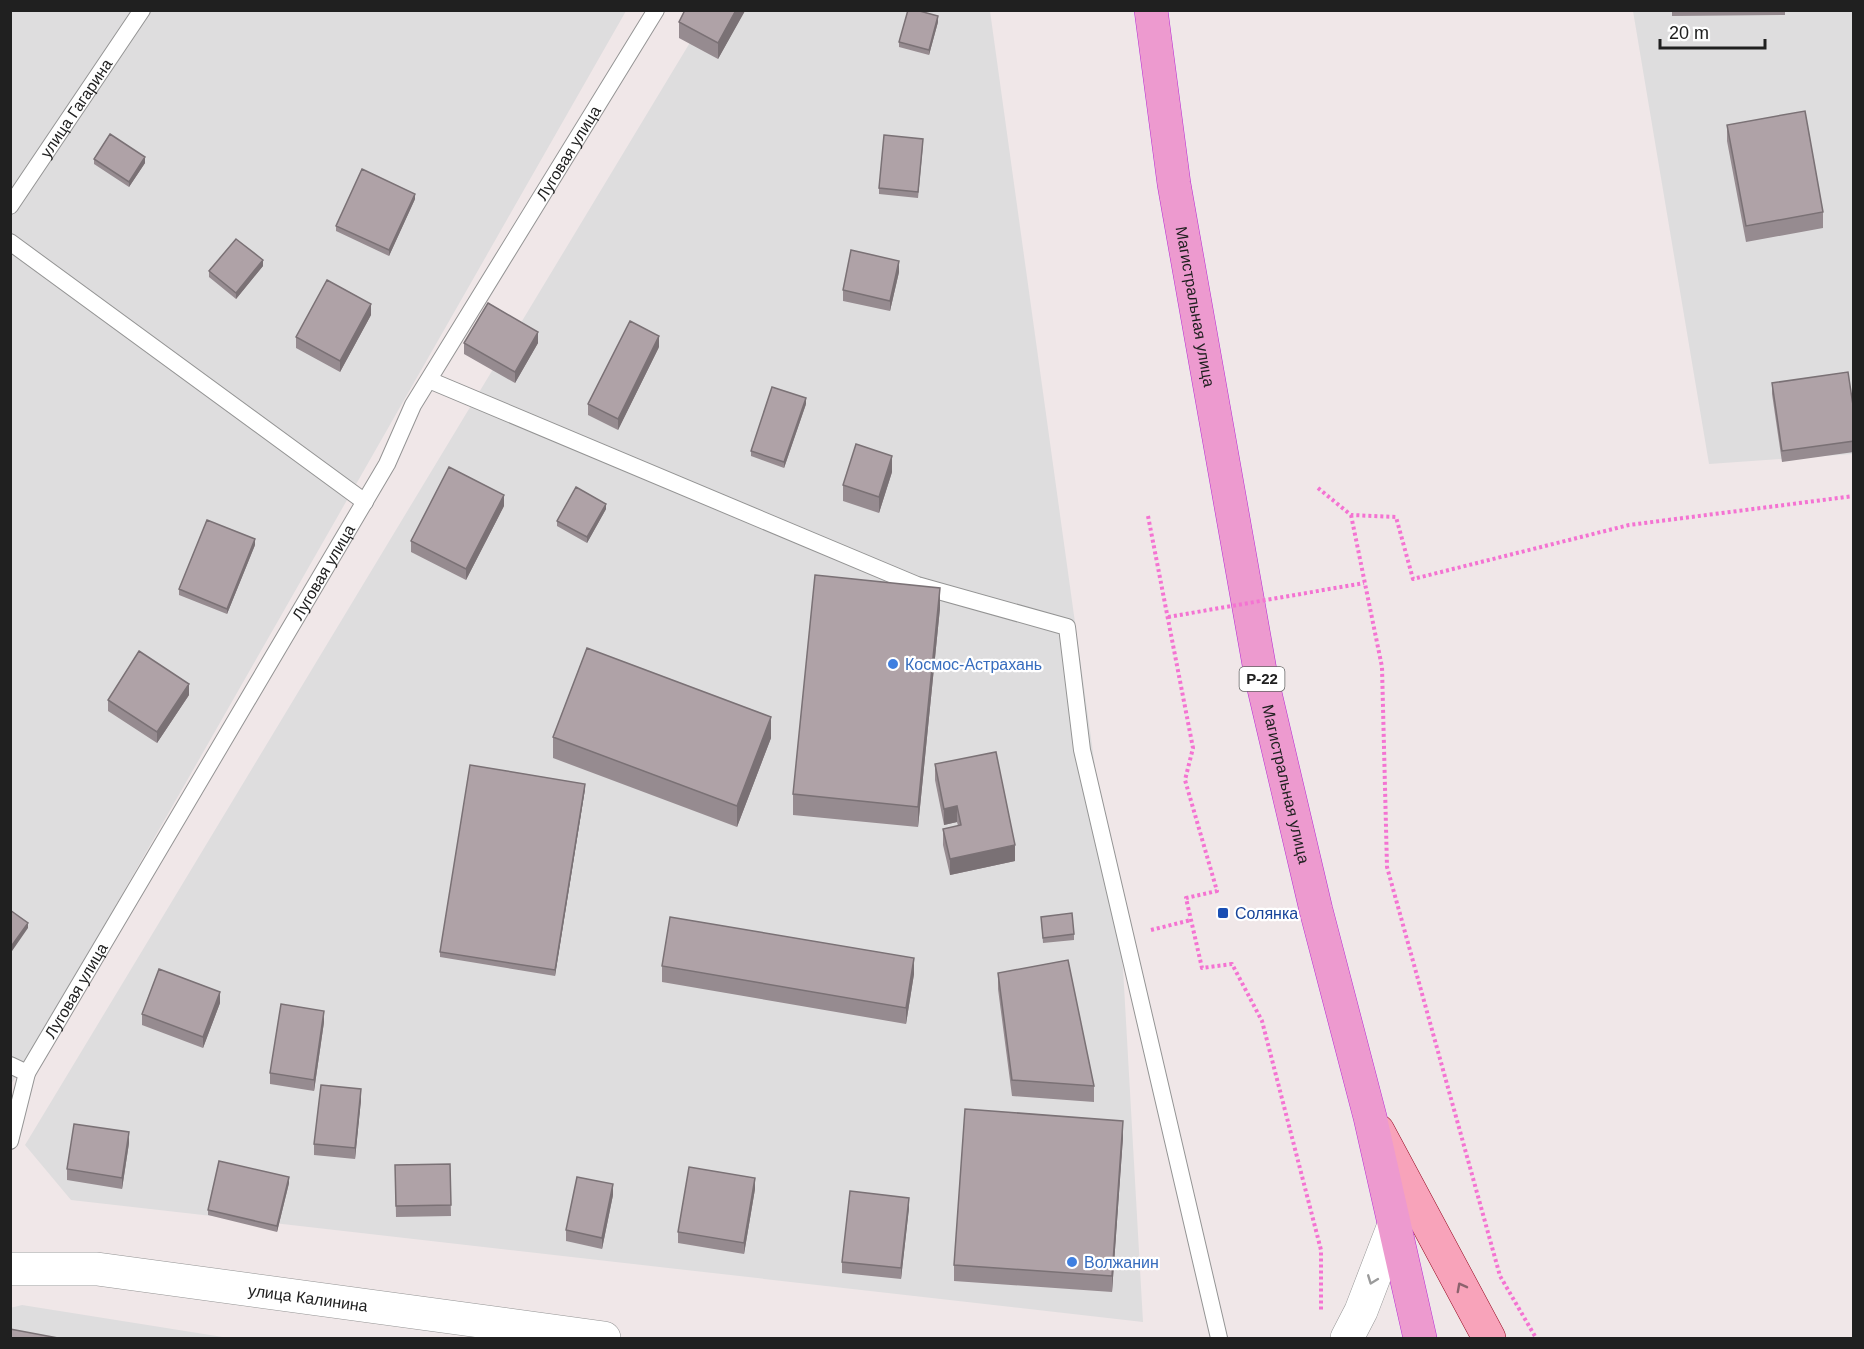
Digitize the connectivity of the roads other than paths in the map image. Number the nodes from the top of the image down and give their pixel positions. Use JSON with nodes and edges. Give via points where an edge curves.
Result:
{"nodes":[{"id":1,"x":142,"y":10,"type":"edge"},
{"id":2,"x":656,"y":10,"type":"edge"},
{"id":3,"x":1151,"y":10,"type":"edge"},
{"id":4,"x":10,"y":206,"type":"edge"},
{"id":5,"x":10,"y":242,"type":"edge"},
{"id":6,"x":429,"y":380,"type":"junction"},
{"id":7,"x":365,"y":501,"type":"junction"},
{"id":8,"x":10,"y":1065,"type":"edge"},
{"id":9,"x":27,"y":1074,"type":"junction"},
{"id":10,"x":1370,"y":1117,"type":"junction"},
{"id":11,"x":10,"y":1140,"type":"edge"},
{"id":12,"x":1394,"y":1226,"type":"junction"},
{"id":13,"x":10,"y":1269,"type":"edge"},
{"id":14,"x":604,"y":1338,"type":"edge"},
{"id":15,"x":1219,"y":1338,"type":"edge"},
{"id":16,"x":1347,"y":1338,"type":"edge"},
{"id":17,"x":1420,"y":1338,"type":"edge"},
{"id":18,"x":1489,"y":1338,"type":"edge"}],
"edges":[{"from":1,"to":4,"type":"lane","name":"улица Гагарина"},
{"from":2,"to":6,"type":"lane","name":"Луговая улица"},
{"from":3,"to":10,"type":"highway","name":"Магистральная улица","number":"Р-22","via":[[1174,184],[1261,676]]},
{"from":5,"to":7,"type":"lane"},
{"from":6,"to":7,"type":"lane","name":"Луговая улица"},
{"from":6,"to":15,"type":"lane","via":[[917,585],[1066,627],[1082,750]]},
{"from":7,"to":9,"type":"lane","name":"Луговая улица"},
{"from":8,"to":9,"type":"lane"},
{"from":9,"to":11,"type":"lane","name":"Луговая улица"},
{"from":10,"to":12,"type":"highway","name":"Магистральная улица","number":"Р-22"},
{"from":18,"to":10,"type":"main road","one_way":true},
{"from":12,"to":16,"type":"street","one_way":true},
{"from":12,"to":17,"type":"highway","name":"Магистральная улица","number":"Р-22"},
{"from":13,"to":14,"type":"street","name":"улица Калинина","via":[[97,1269]]}]}
